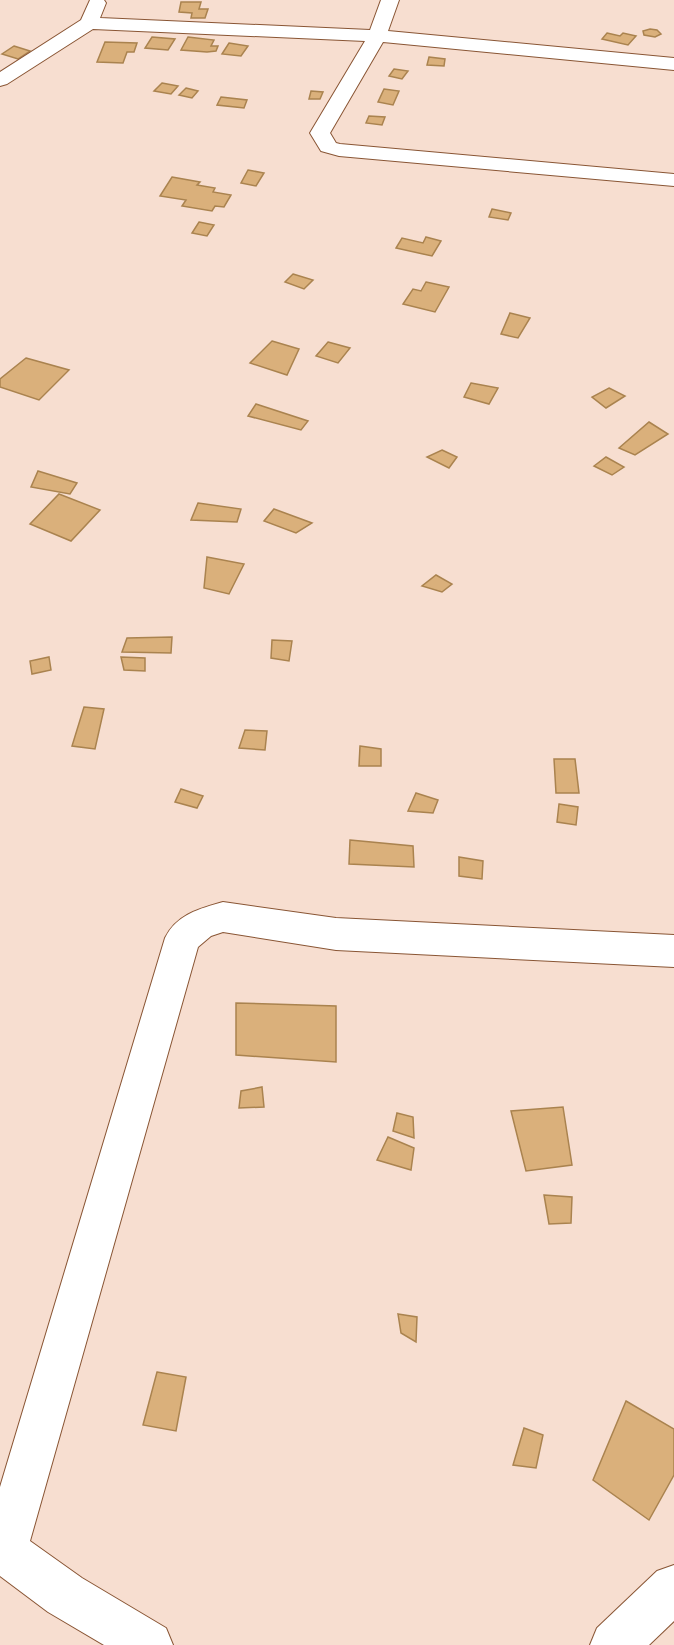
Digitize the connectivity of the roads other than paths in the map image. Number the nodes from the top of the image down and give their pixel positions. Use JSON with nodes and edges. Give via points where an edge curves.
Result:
{"nodes":[{"id":1,"x":98,"y":0,"type":"edge"},
{"id":2,"x":390,"y":0,"type":"edge"},
{"id":3,"x":89,"y":23,"type":"junction"},
{"id":4,"x":377,"y":36,"type":"junction"},
{"id":5,"x":674,"y":64,"type":"edge"},
{"id":6,"x":0,"y":80,"type":"edge"},
{"id":7,"x":674,"y":180,"type":"edge"},
{"id":8,"x":674,"y":951,"type":"edge"},
{"id":9,"x":2,"y":1549,"type":"edge"},
{"id":10,"x":674,"y":1588,"type":"edge"},
{"id":11,"x":148,"y":1645,"type":"edge"},
{"id":12,"x":614,"y":1645,"type":"edge"}],
"edges":[{"from":1,"to":3,"type":"street"},
{"from":2,"to":4,"type":"street"},
{"from":3,"to":4,"type":"street"},
{"from":3,"to":6,"type":"street"},
{"from":4,"to":5,"type":"street"},
{"from":4,"to":7,"type":"street","via":[[320,133],[328,147]]},
{"from":8,"to":9,"type":"street","via":[[336,934],[222,917],[200,924],[183,938]]},
{"from":9,"to":11,"type":"street","via":[[65,1595]]},
{"from":10,"to":12,"type":"street"}]}
